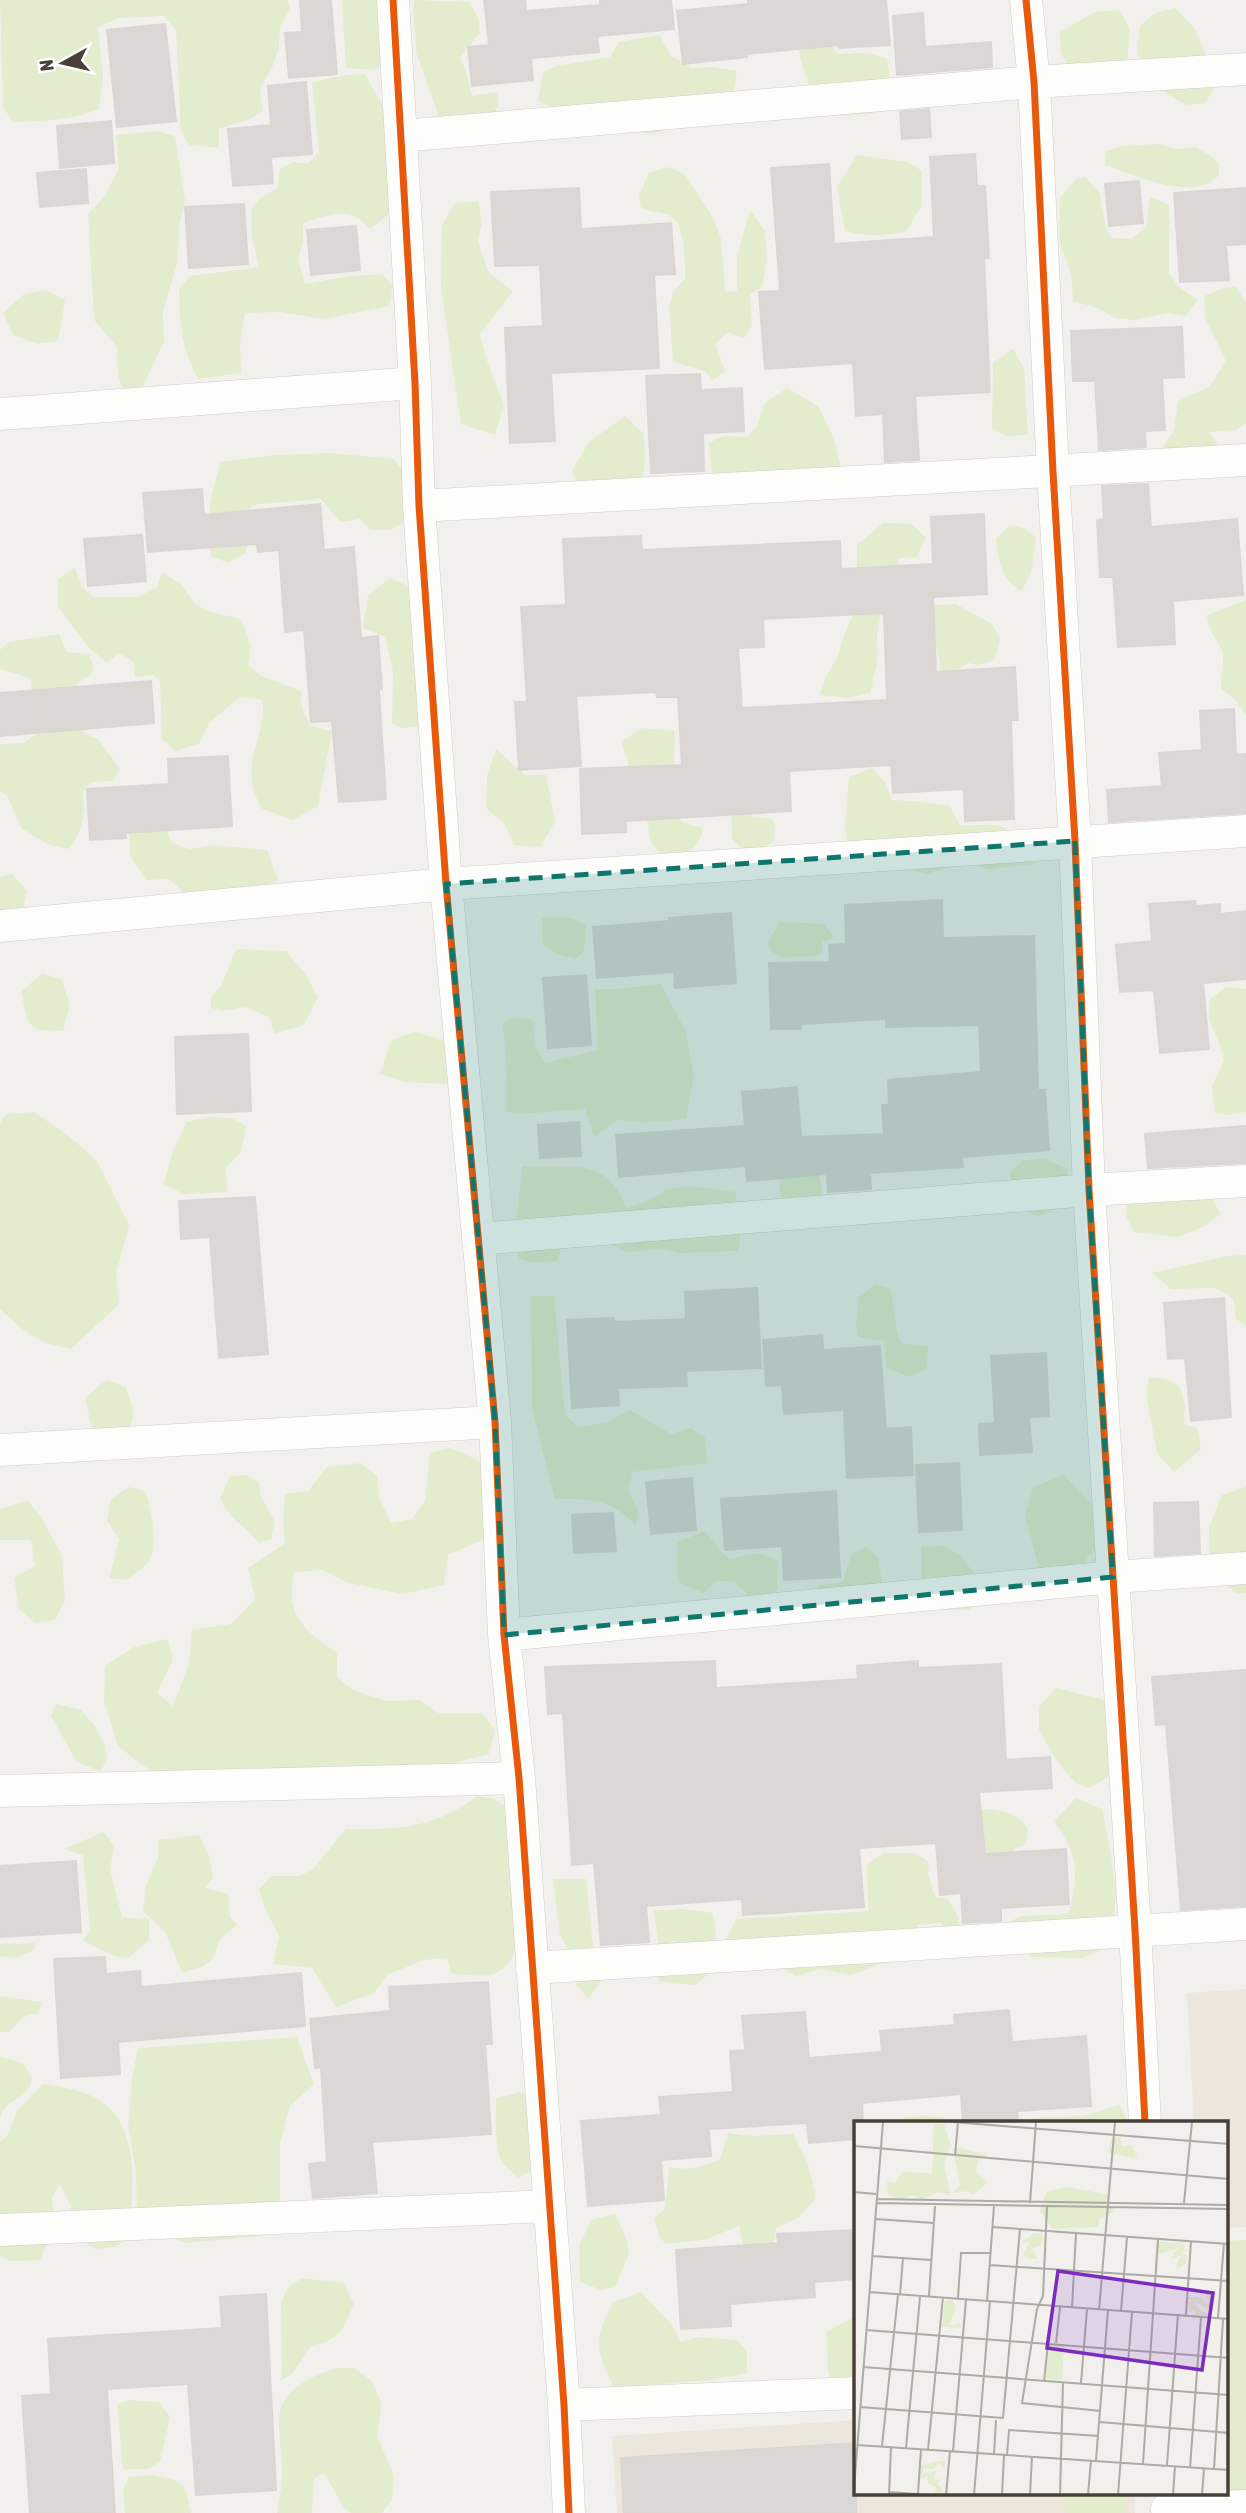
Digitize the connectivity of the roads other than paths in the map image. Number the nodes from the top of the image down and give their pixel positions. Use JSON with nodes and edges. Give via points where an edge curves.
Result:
{"nodes":[{"id":1,"x":393,"y":0,"type":"edge"},
{"id":2,"x":1026,"y":0,"type":"edge"},
{"id":3,"x":1246,"y":69,"type":"edge"},
{"id":4,"x":1034,"y":82,"type":"junction"},
{"id":5,"x":401,"y":136,"type":"junction"},
{"id":6,"x":415,"y":383,"type":"junction"},
{"id":7,"x":0,"y":414,"type":"edge"},
{"id":8,"x":1246,"y":460,"type":"edge"},
{"id":9,"x":1053,"y":472,"type":"junction"},
{"id":10,"x":419,"y":506,"type":"junction"},
{"id":11,"x":1246,"y":831,"type":"edge"},
{"id":12,"x":1075,"y":841,"type":"junction"},
{"id":13,"x":446,"y":884,"type":"junction"},
{"id":14,"x":0,"y":926,"type":"edge"},
{"id":15,"x":1246,"y":1181,"type":"edge"},
{"id":16,"x":1089,"y":1190,"type":"junction"},
{"id":17,"x":478,"y":1239,"type":"junction"},
{"id":18,"x":495,"y":1422,"type":"junction"},
{"id":19,"x":0,"y":1450,"type":"edge"},
{"id":20,"x":1246,"y":1568,"type":"edge"},
{"id":21,"x":1114,"y":1577,"type":"junction"},
{"id":22,"x":504,"y":1635,"type":"junction"},
{"id":23,"x":519,"y":1778,"type":"junction"},
{"id":24,"x":0,"y":1791,"type":"edge"},
{"id":25,"x":1246,"y":1924,"type":"edge"},
{"id":26,"x":1135,"y":1930,"type":"junction"},
{"id":27,"x":532,"y":1968,"type":"junction"},
{"id":28,"x":1145,"y":2121,"type":"edge"},
{"id":29,"x":548,"y":2206,"type":"junction"},
{"id":30,"x":0,"y":2230,"type":"edge"},
{"id":31,"x":854,"y":2393,"type":"edge"},
{"id":32,"x":564,"y":2404,"type":"junction"},
{"id":33,"x":1167,"y":2505,"type":"edge"},
{"id":34,"x":1246,"y":2506,"type":"edge"},
{"id":35,"x":569,"y":2513,"type":"edge"}],
"edges":[{"from":1,"to":5,"type":"street"},
{"from":2,"to":4,"type":"street"},
{"from":3,"to":4,"type":"street"},
{"from":4,"to":5,"type":"street"},
{"from":4,"to":9,"type":"street"},
{"from":5,"to":6,"type":"street"},
{"from":6,"to":7,"type":"street"},
{"from":6,"to":10,"type":"street"},
{"from":8,"to":9,"type":"street"},
{"from":9,"to":10,"type":"street"},
{"from":9,"to":12,"type":"street"},
{"from":10,"to":13,"type":"street"},
{"from":11,"to":12,"type":"street"},
{"from":12,"to":13,"type":"street"},
{"from":12,"to":16,"type":"street"},
{"from":13,"to":14,"type":"street"},
{"from":13,"to":17,"type":"street"},
{"from":15,"to":16,"type":"street"},
{"from":16,"to":17,"type":"street"},
{"from":16,"to":21,"type":"street"},
{"from":17,"to":18,"type":"street"},
{"from":18,"to":19,"type":"street"},
{"from":18,"to":22,"type":"street"},
{"from":20,"to":21,"type":"street"},
{"from":21,"to":22,"type":"street"},
{"from":21,"to":26,"type":"street"},
{"from":22,"to":23,"type":"street"},
{"from":23,"to":24,"type":"street"},
{"from":23,"to":27,"type":"street"},
{"from":25,"to":26,"type":"street"},
{"from":26,"to":27,"type":"street"},
{"from":26,"to":28,"type":"street"},
{"from":27,"to":29,"type":"street"},
{"from":29,"to":30,"type":"street"},
{"from":29,"to":32,"type":"street"},
{"from":31,"to":32,"type":"street"},
{"from":32,"to":35,"type":"street"},
{"from":33,"to":34,"type":"street"}]}
